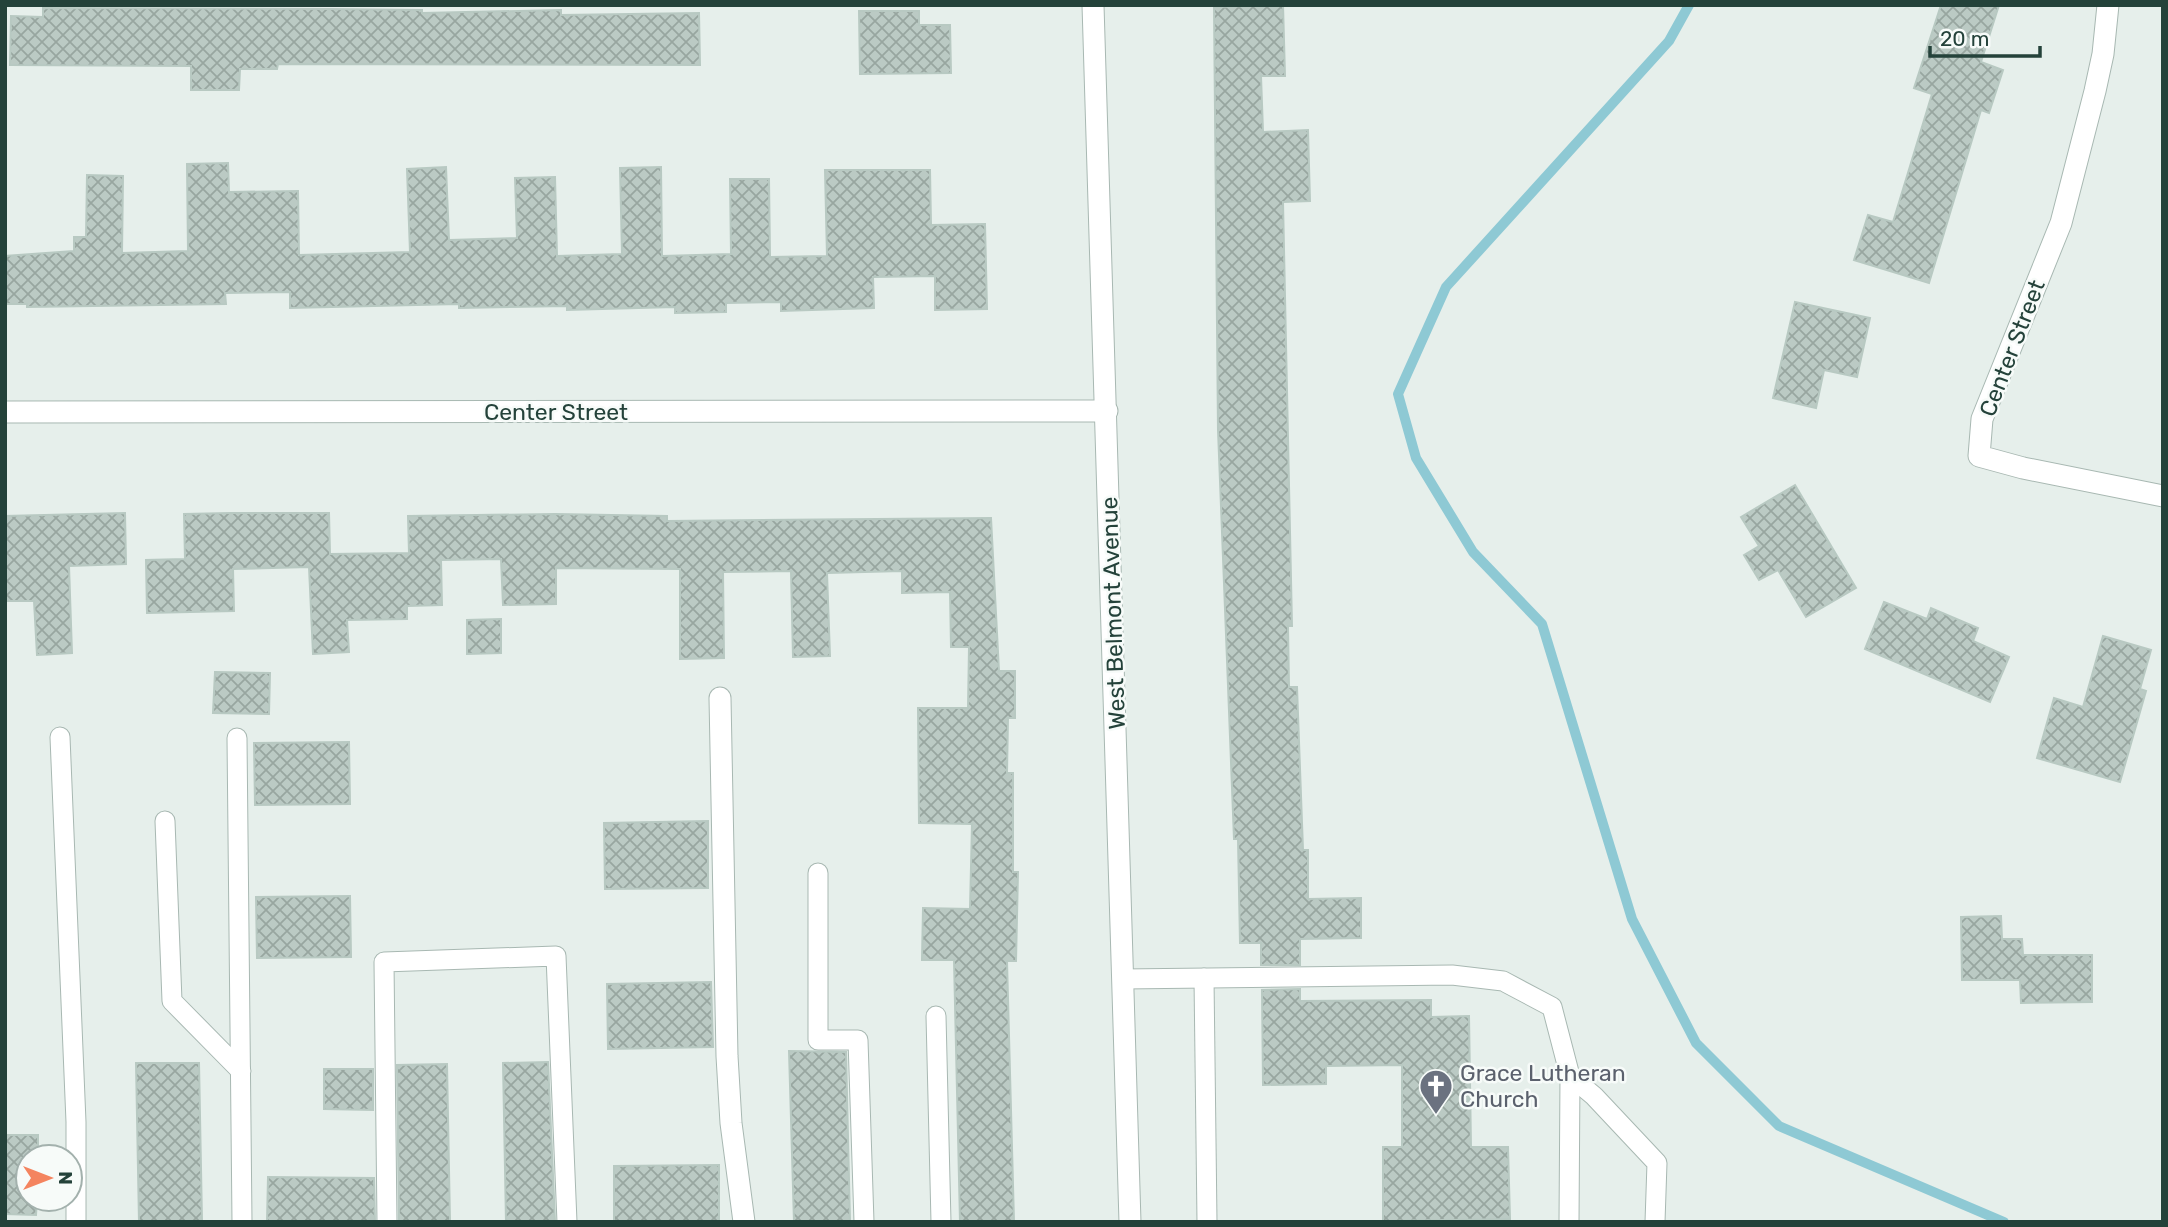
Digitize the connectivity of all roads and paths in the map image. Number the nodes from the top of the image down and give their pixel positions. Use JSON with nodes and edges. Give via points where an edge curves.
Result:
{"nodes":[{"id":1,"x":1093,"y":5,"type":"edge"},
{"id":2,"x":2108,"y":5,"type":"edge"},
{"id":3,"x":1107,"y":411,"type":"junction"},
{"id":4,"x":5,"y":412,"type":"edge"},
{"id":5,"x":2163,"y":496,"type":"edge"},
{"id":6,"x":720,"y":698,"type":"dead end"},
{"id":7,"x":60,"y":737,"type":"dead end"},
{"id":8,"x":237,"y":738,"type":"dead end"},
{"id":9,"x":165,"y":821,"type":"dead end"},
{"id":10,"x":818,"y":873,"type":"dead end"},
{"id":11,"x":1204,"y":978,"type":"junction"},
{"id":12,"x":1123,"y":979,"type":"junction"},
{"id":13,"x":936,"y":1016,"type":"dead end"},
{"id":14,"x":241,"y":1071,"type":"junction"},
{"id":15,"x":1570,"y":1076,"type":"junction"},
{"id":16,"x":76,"y":1222,"type":"edge"},
{"id":17,"x":242,"y":1222,"type":"edge"},
{"id":18,"x":387,"y":1222,"type":"edge"},
{"id":19,"x":568,"y":1222,"type":"edge"},
{"id":20,"x":744,"y":1222,"type":"edge"},
{"id":21,"x":864,"y":1222,"type":"edge"},
{"id":22,"x":941,"y":1222,"type":"edge"},
{"id":23,"x":1130,"y":1222,"type":"edge"},
{"id":24,"x":1207,"y":1222,"type":"edge"},
{"id":25,"x":1569,"y":1222,"type":"edge"},
{"id":26,"x":1655,"y":1222,"type":"edge"}],
"edges":[{"from":1,"to":3,"type":"street","name":"West Belmont Avenue"},
{"from":2,"to":5,"type":"street","name":"Center Street","via":[[2101,66],[2061,223],[1982,419],[1979,456]]},
{"from":3,"to":4,"type":"street","name":"Center Street"},
{"from":3,"to":12,"type":"street","name":"West Belmont Avenue"},
{"from":6,"to":20,"type":"street","via":[[727,1056]]},
{"from":7,"to":16,"type":"lane"},
{"from":8,"to":14,"type":"lane"},
{"from":9,"to":14,"type":"lane","via":[[172,1000]]},
{"from":10,"to":21,"type":"lane","via":[[818,1040],[858,1040]]},
{"from":11,"to":12,"type":"lane"},
{"from":11,"to":15,"type":"lane","via":[[1452,975],[1503,981],[1552,1007]]},
{"from":11,"to":24,"type":"lane"},
{"from":12,"to":23,"type":"street","name":"West Belmont Avenue"},
{"from":13,"to":22,"type":"lane"},
{"from":14,"to":17,"type":"lane"},
{"from":15,"to":25,"type":"lane"},
{"from":15,"to":26,"type":"lane","via":[[1657,1163]]},
{"from":18,"to":19,"type":"lane","via":[[384,962],[556,956]]}]}
